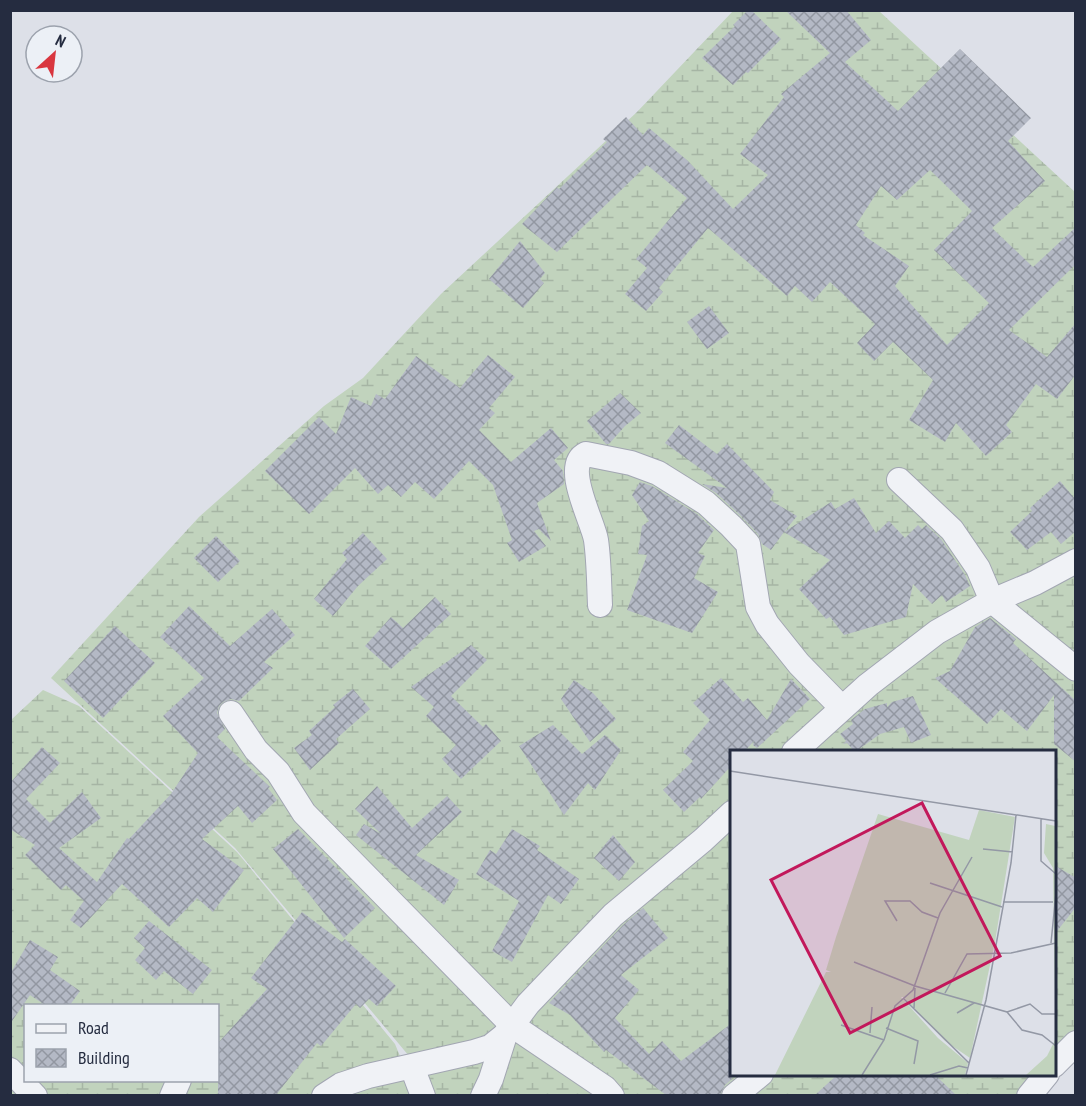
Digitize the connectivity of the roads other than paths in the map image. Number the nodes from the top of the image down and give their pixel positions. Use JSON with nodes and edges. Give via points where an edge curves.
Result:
{"nodes":[{"id":1,"x":898,"y":480,"type":"dead end"},
{"id":2,"x":1076,"y":561,"type":"edge"},
{"id":3,"x":992,"y":601,"type":"junction"},
{"id":4,"x":600,"y":605,"type":"dead end"},
{"id":5,"x":1076,"y":669,"type":"edge"},
{"id":6,"x":842,"y":708,"type":"junction"},
{"id":7,"x":231,"y":713,"type":"dead end"},
{"id":8,"x":796,"y":750,"type":"edge"},
{"id":9,"x":730,"y":815,"type":"edge"},
{"id":10,"x":509,"y":1031,"type":"junction"},
{"id":11,"x":412,"y":1066,"type":"junction"},
{"id":12,"x":10,"y":1070,"type":"edge"},
{"id":13,"x":758,"y":1076,"type":"edge"},
{"id":14,"x":1046,"y":1076,"type":"edge"},
{"id":15,"x":35,"y":1095,"type":"edge"},
{"id":16,"x":324,"y":1095,"type":"edge"},
{"id":17,"x":423,"y":1095,"type":"edge"},
{"id":18,"x":483,"y":1095,"type":"edge"},
{"id":19,"x":612,"y":1095,"type":"edge"},
{"id":20,"x":734,"y":1095,"type":"edge"},
{"id":21,"x":1029,"y":1095,"type":"edge"}],
"edges":[{"from":1,"to":3,"type":"street","via":[[952,530],[978,568]]},
{"from":2,"to":3,"type":"street"},
{"from":3,"to":5,"type":"street"},
{"from":3,"to":6,"type":"street","via":[[937,632]]},
{"from":4,"to":6,"type":"street","via":[[596,538],[581,498],[578,477],[578,462],[586,454],[658,473],[706,503],[731,526],[748,544],[758,607],[767,624]]},
{"from":6,"to":8,"type":"street"},
{"from":7,"to":10,"type":"street","via":[[256,750],[278,772],[304,813]]},
{"from":9,"to":10,"type":"street","via":[[613,915],[528,1004]]},
{"from":10,"to":11,"type":"street","via":[[490,1047]]},
{"from":10,"to":18,"type":"street"},
{"from":10,"to":19,"type":"street"},
{"from":11,"to":16,"type":"street","via":[[359,1079]]},
{"from":11,"to":17,"type":"street"},
{"from":12,"to":15,"type":"street"},
{"from":13,"to":20,"type":"street"},
{"from":14,"to":21,"type":"street"}]}
